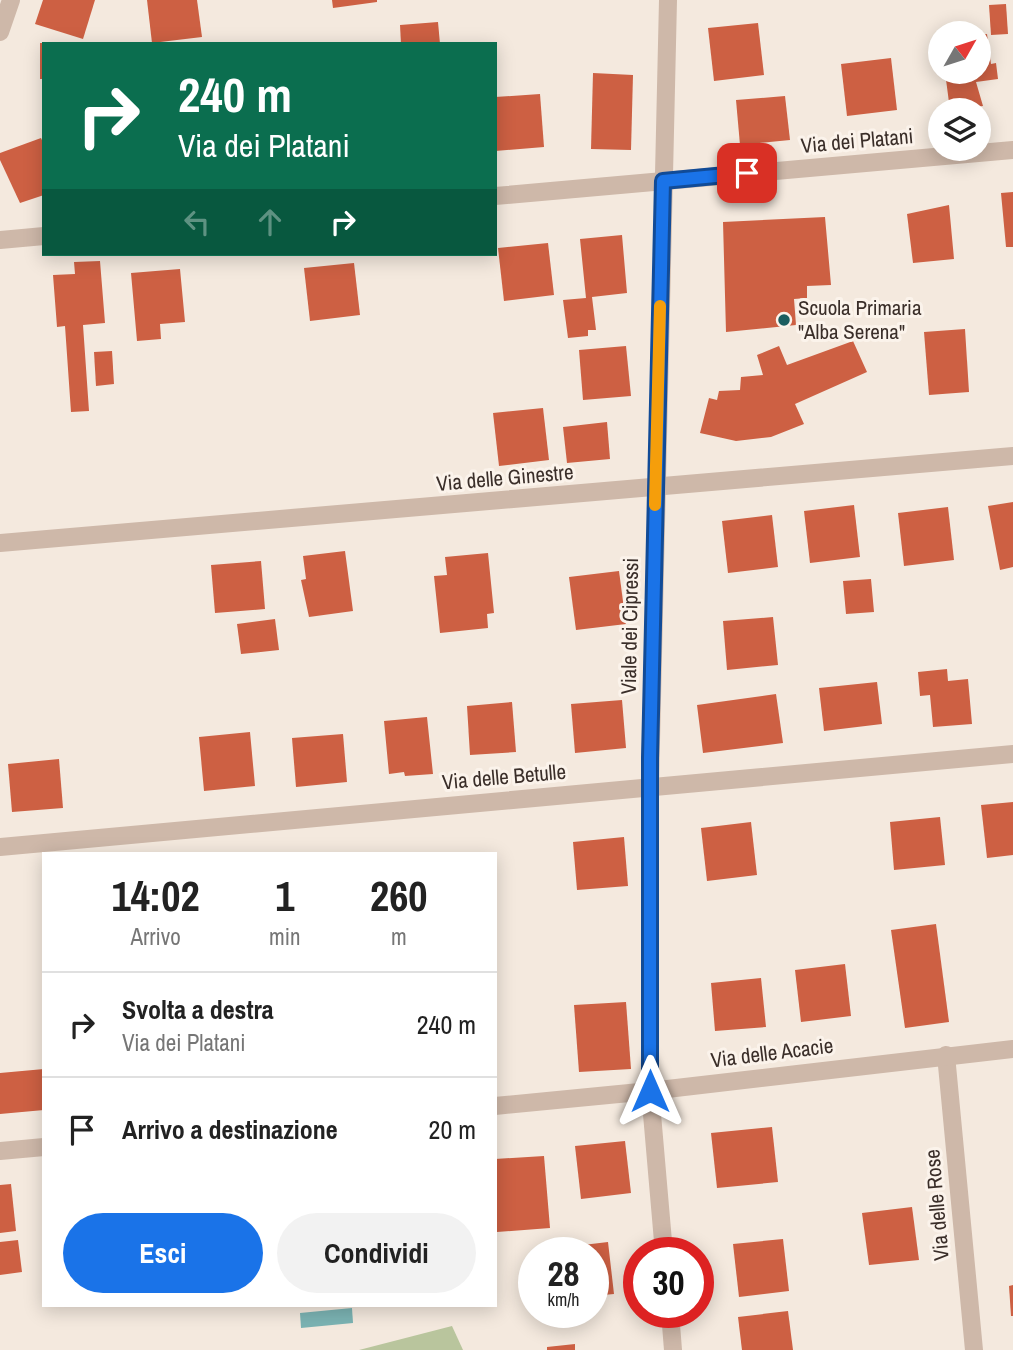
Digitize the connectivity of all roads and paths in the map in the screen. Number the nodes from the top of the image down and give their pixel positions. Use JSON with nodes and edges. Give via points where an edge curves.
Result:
{"nodes":[{"id":1,"x":11,"y":0,"type":"edge"},
{"id":2,"x":668,"y":0,"type":"edge"},
{"id":3,"x":0,"y":32,"type":"edge"},
{"id":4,"x":1013,"y":150,"type":"edge"},
{"id":5,"x":663,"y":181,"type":"junction"},
{"id":6,"x":497,"y":196,"type":"edge"},
{"id":7,"x":42,"y":236,"type":"edge"},
{"id":8,"x":0,"y":240,"type":"edge"},
{"id":9,"x":1013,"y":456,"type":"edge"},
{"id":10,"x":655,"y":488,"type":"junction"},
{"id":11,"x":0,"y":543,"type":"edge"},
{"id":12,"x":1013,"y":754,"type":"edge"},
{"id":13,"x":650,"y":786,"type":"junction"},
{"id":14,"x":0,"y":847,"type":"edge"},
{"id":15,"x":1013,"y":1049,"type":"edge"},
{"id":16,"x":946,"y":1055,"type":"junction"},
{"id":17,"x":650,"y":1091,"type":"junction"},
{"id":18,"x":497,"y":1106,"type":"edge"},
{"id":19,"x":42,"y":1147,"type":"edge"},
{"id":20,"x":0,"y":1151,"type":"edge"},
{"id":21,"x":663,"y":1237,"type":"edge"},
{"id":22,"x":671,"y":1328,"type":"edge"},
{"id":23,"x":673,"y":1350,"type":"edge"},
{"id":24,"x":974,"y":1350,"type":"edge"}],
"edges":[{"from":1,"to":3,"type":"street"},
{"from":2,"to":5,"type":"street","name":"Viale dei Cipressi"},
{"from":4,"to":5,"type":"street","name":"Via dei Platani"},
{"from":5,"to":6,"type":"street","name":"Via dei Platani"},
{"from":5,"to":10,"type":"street","name":"Viale dei Cipressi"},
{"from":7,"to":8,"type":"street"},
{"from":9,"to":10,"type":"street","name":"Via delle Ginestre"},
{"from":10,"to":11,"type":"street","name":"Via delle Ginestre"},
{"from":10,"to":13,"type":"street","name":"Viale dei Cipressi"},
{"from":12,"to":13,"type":"street","name":"Via delle Betulle"},
{"from":13,"to":14,"type":"street","name":"Via delle Betulle"},
{"from":13,"to":17,"type":"street","name":"Viale dei Cipressi"},
{"from":15,"to":16,"type":"street","name":"Via delle Acacie"},
{"from":16,"to":17,"type":"street","name":"Via delle Acacie"},
{"from":16,"to":24,"type":"street","name":"Via delle Rose"},
{"from":17,"to":18,"type":"street","name":"Via delle Acacie"},
{"from":17,"to":21,"type":"street","name":"Viale dei Cipressi"},
{"from":19,"to":20,"type":"street"},
{"from":22,"to":23,"type":"street"}]}
